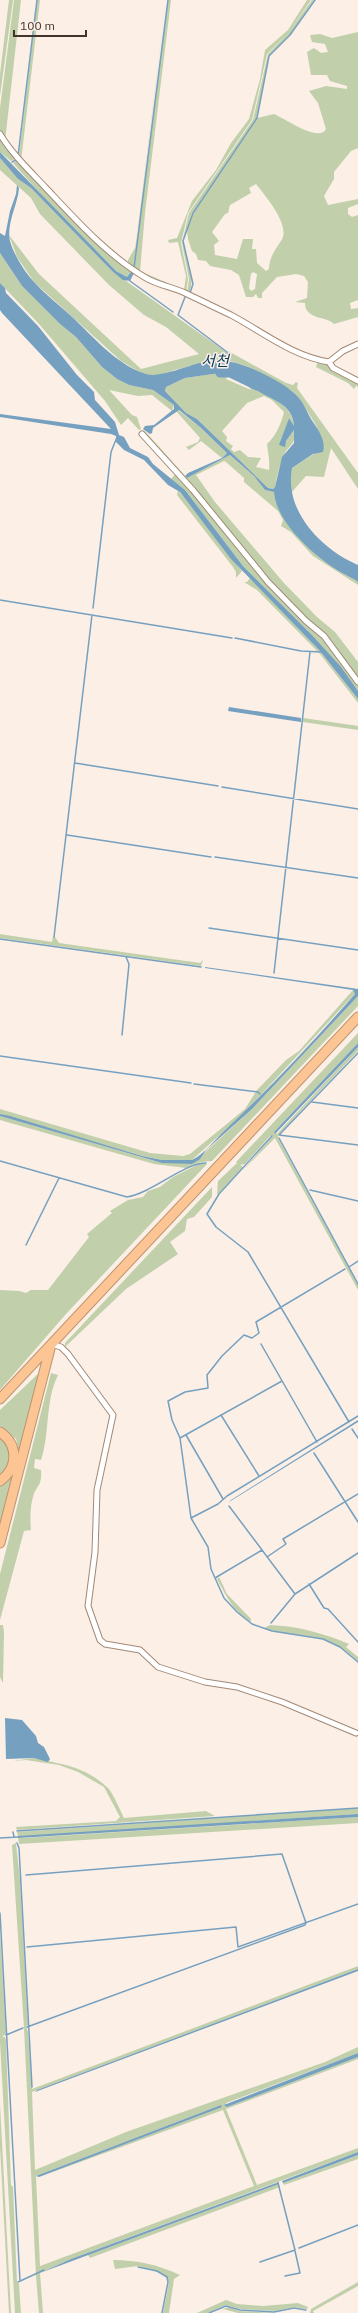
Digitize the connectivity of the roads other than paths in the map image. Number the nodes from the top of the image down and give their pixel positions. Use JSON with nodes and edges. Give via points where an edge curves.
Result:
{"nodes":[{"id":1,"x":0,"y":134,"type":"edge"},
{"id":2,"x":358,"y":344,"type":"edge"},
{"id":3,"x":329,"y":362,"type":"junction"},
{"id":4,"x":358,"y":381,"type":"edge"},
{"id":5,"x":142,"y":434,"type":"dead end"},
{"id":6,"x":358,"y":682,"type":"edge"},
{"id":7,"x":358,"y":1017,"type":"edge"},
{"id":8,"x":51,"y":1344,"type":"junction"},
{"id":9,"x":0,"y":1399,"type":"edge"},
{"id":10,"x":0,"y":1432,"type":"edge"},
{"id":11,"x":0,"y":1481,"type":"edge"},
{"id":12,"x":0,"y":1543,"type":"edge"},
{"id":13,"x":356,"y":1733,"type":"dead end"}],
"edges":[{"from":1,"to":3,"type":"street","via":[[14,155],[80,224],[109,252],[138,273],[231,315],[274,341],[317,360]]},
{"from":2,"to":3,"type":"street","via":[[343,350]]},
{"from":3,"to":4,"type":"street","via":[[333,368]]},
{"from":5,"to":6,"type":"street","via":[[193,490],[268,582],[324,636]]},
{"from":7,"to":8,"type":"highway"},
{"from":8,"to":9,"type":"highway"},
{"from":8,"to":12,"type":"highway"},
{"from":8,"to":13,"type":"street","via":[[61,1347],[68,1354],[113,1415],[97,1490],[95,1552],[88,1606],[100,1640],[105,1644],[140,1650],[158,1667],[205,1682],[237,1687],[282,1702]]},
{"from":10,"to":11,"type":"highway","via":[[12,1445],[14,1457],[11,1470]]}]}
